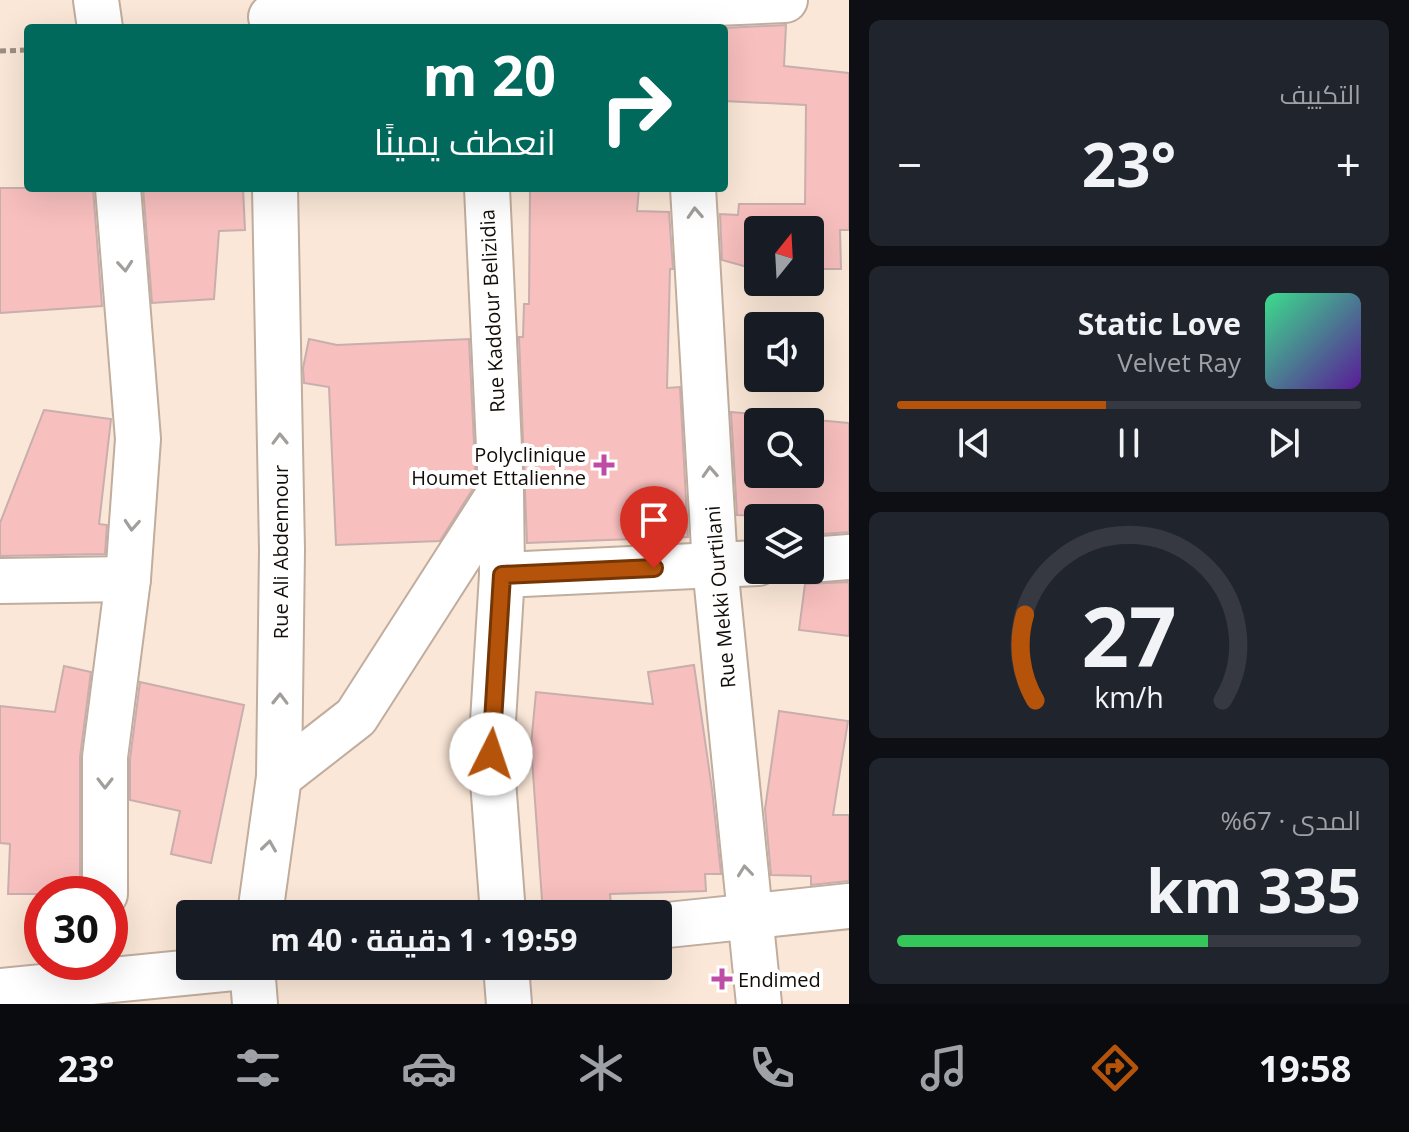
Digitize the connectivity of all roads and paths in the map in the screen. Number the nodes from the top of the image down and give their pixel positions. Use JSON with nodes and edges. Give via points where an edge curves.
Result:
{"nodes":[{"id":1,"x":96,"y":0,"type":"edge"},
{"id":2,"x":785,"y":0,"type":"edge"},
{"id":3,"x":683,"y":11,"type":"edge"},
{"id":4,"x":272,"y":15,"type":"edge"},
{"id":5,"x":479,"y":20,"type":"edge"},
{"id":6,"x":99,"y":24,"type":"edge"},
{"id":7,"x":24,"y":50,"type":"edge"},
{"id":8,"x":0,"y":51,"type":"edge"},
{"id":9,"x":118,"y":192,"type":"edge"},
{"id":10,"x":275,"y":192,"type":"edge"},
{"id":11,"x":487,"y":192,"type":"edge"},
{"id":12,"x":693,"y":192,"type":"edge"},
{"id":13,"x":501,"y":491,"type":"junction"},
{"id":14,"x":849,"y":557,"type":"edge"},
{"id":15,"x":824,"y":559,"type":"edge"},
{"id":16,"x":744,"y":564,"type":"edge"},
{"id":17,"x":715,"y":566,"type":"junction"},
{"id":18,"x":502,"y":575,"type":"junction"},
{"id":19,"x":128,"y":579,"type":"junction"},
{"id":20,"x":0,"y":581,"type":"edge"},
{"id":21,"x":279,"y":777,"type":"junction"},
{"id":22,"x":105,"y":876,"type":"edge"},
{"id":23,"x":262,"y":900,"type":"edge"},
{"id":24,"x":502,"y":900,"type":"edge"},
{"id":25,"x":849,"y":906,"type":"edge"},
{"id":26,"x":749,"y":917,"type":"junction"},
{"id":27,"x":672,"y":925,"type":"edge"},
{"id":28,"x":176,"y":974,"type":"edge"},
{"id":29,"x":254,"y":980,"type":"edge"},
{"id":30,"x":507,"y":980,"type":"edge"},
{"id":31,"x":106,"y":982,"type":"edge"},
{"id":32,"x":0,"y":991,"type":"edge"},
{"id":33,"x":255,"y":1004,"type":"edge"},
{"id":34,"x":509,"y":1004,"type":"edge"},
{"id":35,"x":759,"y":1004,"type":"edge"}],
"edges":[{"from":1,"to":6,"type":"street"},
{"from":2,"to":3,"type":"street"},
{"from":3,"to":5,"type":"street"},
{"from":4,"to":5,"type":"street"},
{"from":7,"to":8,"type":"path"},
{"from":9,"to":19,"type":"street","one_way":true,"via":[[138,439]]},
{"from":21,"to":10,"type":"street","name":"Rue Ali Abdennour","one_way":true,"via":[[282,550]]},
{"from":11,"to":13,"type":"street","name":"Rue Kaddour Belizidia"},
{"from":17,"to":12,"type":"street","name":"Rue Mekki Ourtilani","one_way":true},
{"from":13,"to":18,"type":"street","name":"Rue Kaddour Belizidia"},
{"from":13,"to":21,"type":"street","via":[[356,717]]},
{"from":14,"to":15,"type":"street"},
{"from":16,"to":17,"type":"street"},
{"from":17,"to":18,"type":"street"},
{"from":26,"to":17,"type":"street","name":"Rue Mekki Ourtilani","one_way":true},
{"from":18,"to":24,"type":"street","name":"Rue Kaddour Belizidia","via":[[491,754]]},
{"from":19,"to":20,"type":"street"},
{"from":19,"to":22,"type":"street","one_way":true,"via":[[105,757]]},
{"from":23,"to":21,"type":"street","name":"Rue Ali Abdennour","one_way":true},
{"from":25,"to":26,"type":"street"},
{"from":26,"to":27,"type":"street"},
{"from":26,"to":35,"type":"street","name":"Rue Mekki Ourtilani"},
{"from":28,"to":31,"type":"street"},
{"from":29,"to":33,"type":"street"},
{"from":30,"to":34,"type":"street"},
{"from":31,"to":32,"type":"street"}]}
